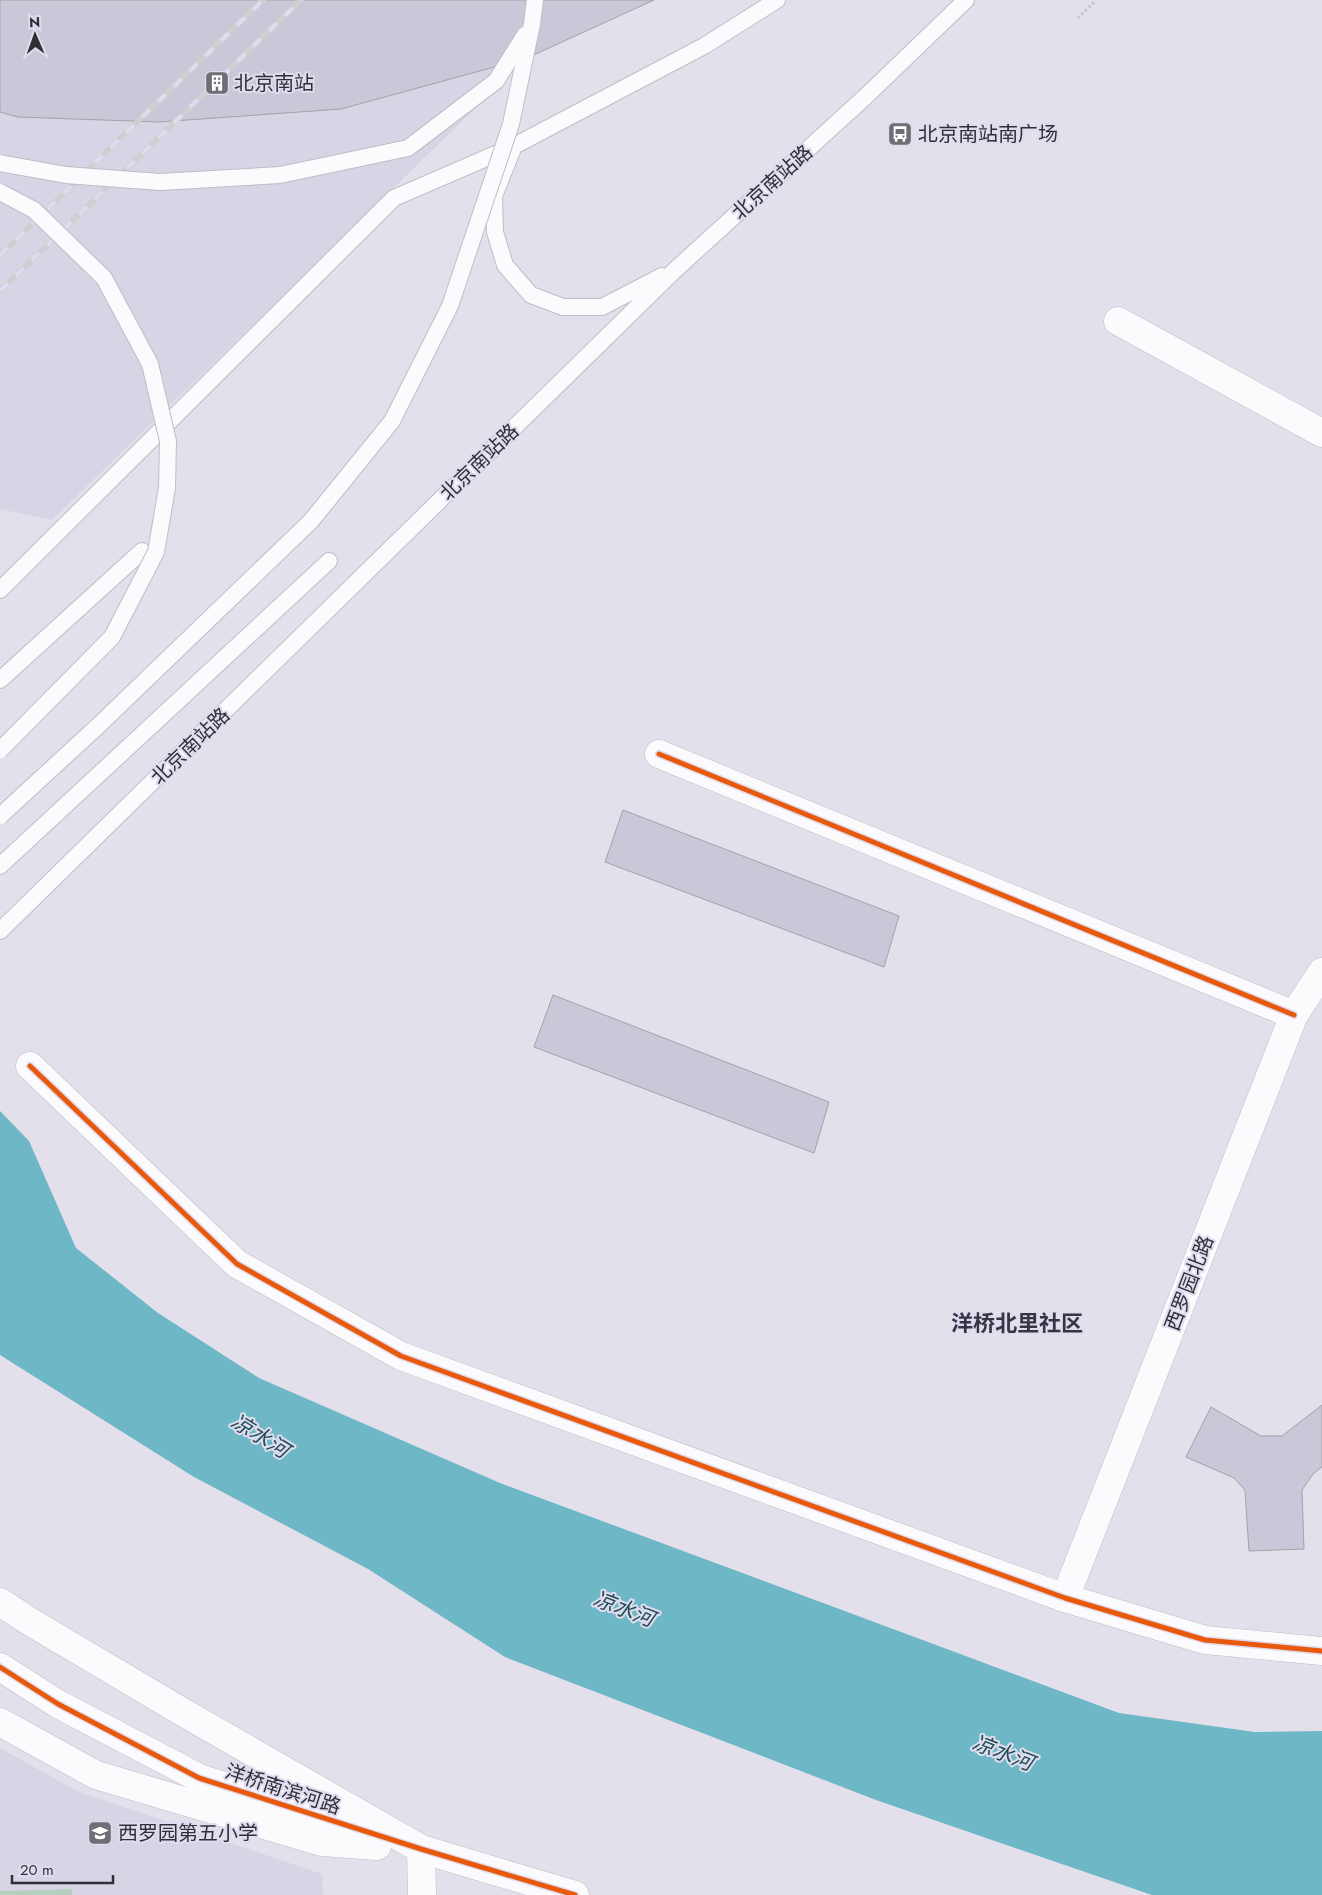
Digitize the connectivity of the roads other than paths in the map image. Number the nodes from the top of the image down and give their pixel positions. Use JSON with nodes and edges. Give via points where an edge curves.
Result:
{"nodes":[{"id":1,"x":535,"y":0,"type":"edge"},
{"id":2,"x":777,"y":0,"type":"edge"},
{"id":3,"x":966,"y":0,"type":"edge"},
{"id":4,"x":532,"y":24,"type":"junction"},
{"id":5,"x":514,"y":146,"type":"junction"},
{"id":6,"x":0,"y":163,"type":"edge"},
{"id":7,"x":0,"y":192,"type":"edge"},
{"id":8,"x":675,"y":270,"type":"junction"},
{"id":9,"x":1118,"y":321,"type":"dead end"},
{"id":10,"x":1322,"y":433,"type":"edge"},
{"id":11,"x":142,"y":551,"type":"dead end"},
{"id":12,"x":329,"y":562,"type":"dead end"},
{"id":13,"x":0,"y":590,"type":"edge"},
{"id":14,"x":0,"y":680,"type":"edge"},
{"id":15,"x":0,"y":750,"type":"edge"},
{"id":16,"x":659,"y":754,"type":"dead end"},
{"id":17,"x":0,"y":816,"type":"edge"},
{"id":18,"x":0,"y":866,"type":"edge"},
{"id":19,"x":0,"y":931,"type":"edge"},
{"id":20,"x":1322,"y":972,"type":"edge"},
{"id":21,"x":1294,"y":1014,"type":"junction"},
{"id":22,"x":30,"y":1066,"type":"dead end"},
{"id":23,"x":1065,"y":1598,"type":"junction"},
{"id":24,"x":0,"y":1602,"type":"edge"},
{"id":25,"x":1322,"y":1651,"type":"edge"},
{"id":26,"x":0,"y":1667,"type":"edge"},
{"id":27,"x":0,"y":1722,"type":"edge"},
{"id":28,"x":421,"y":1849,"type":"junction"},
{"id":29,"x":422,"y":1895,"type":"edge"},
{"id":30,"x":575,"y":1895,"type":"edge"}],
"edges":[{"from":1,"to":4,"type":"lane","bridge":true},
{"from":2,"to":5,"type":"lane","via":[[704,46]]},
{"from":3,"to":8,"type":"lane","name":"北京南站路"},
{"from":4,"to":6,"type":"lane","bridge":true,"via":[[496,81],[408,148],[280,175],[160,182],[66,175]]},
{"from":4,"to":17,"type":"lane","bridge":true,"via":[[511,124],[450,306],[392,420],[311,522]]},
{"from":5,"to":8,"type":"lane","via":[[494,196],[495,232],[505,265],[531,295],[563,307],[602,307]]},
{"from":5,"to":13,"type":"lane","via":[[394,198]]},
{"from":7,"to":15,"type":"lane","bridge":true,"via":[[34,210],[104,278],[150,364],[168,441],[167,488],[156,552],[112,637]]},
{"from":8,"to":19,"type":"lane","name":"北京南站路"},
{"from":9,"to":10,"type":"street"},
{"from":11,"to":14,"type":"lane"},
{"from":12,"to":18,"type":"lane"},
{"from":16,"to":21,"type":"street"},
{"from":20,"to":21,"type":"street","name":"西罗园北路"},
{"from":21,"to":23,"type":"street","name":"西罗园北路"},
{"from":22,"to":23,"type":"street","via":[[237,1264],[401,1356]]},
{"from":23,"to":25,"type":"street","via":[[1205,1640]]},
{"from":24,"to":28,"type":"street","name":"洋桥南滨河路"},
{"from":26,"to":28,"type":"street","name":"洋桥南滨河路","via":[[58,1704],[199,1778]]},
{"from":27,"to":28,"type":"street","name":"洋桥南滨河路","via":[[96,1775],[322,1842]]},
{"from":28,"to":29,"type":"street"},
{"from":28,"to":30,"type":"street","name":"洋桥南滨河路"}]}
